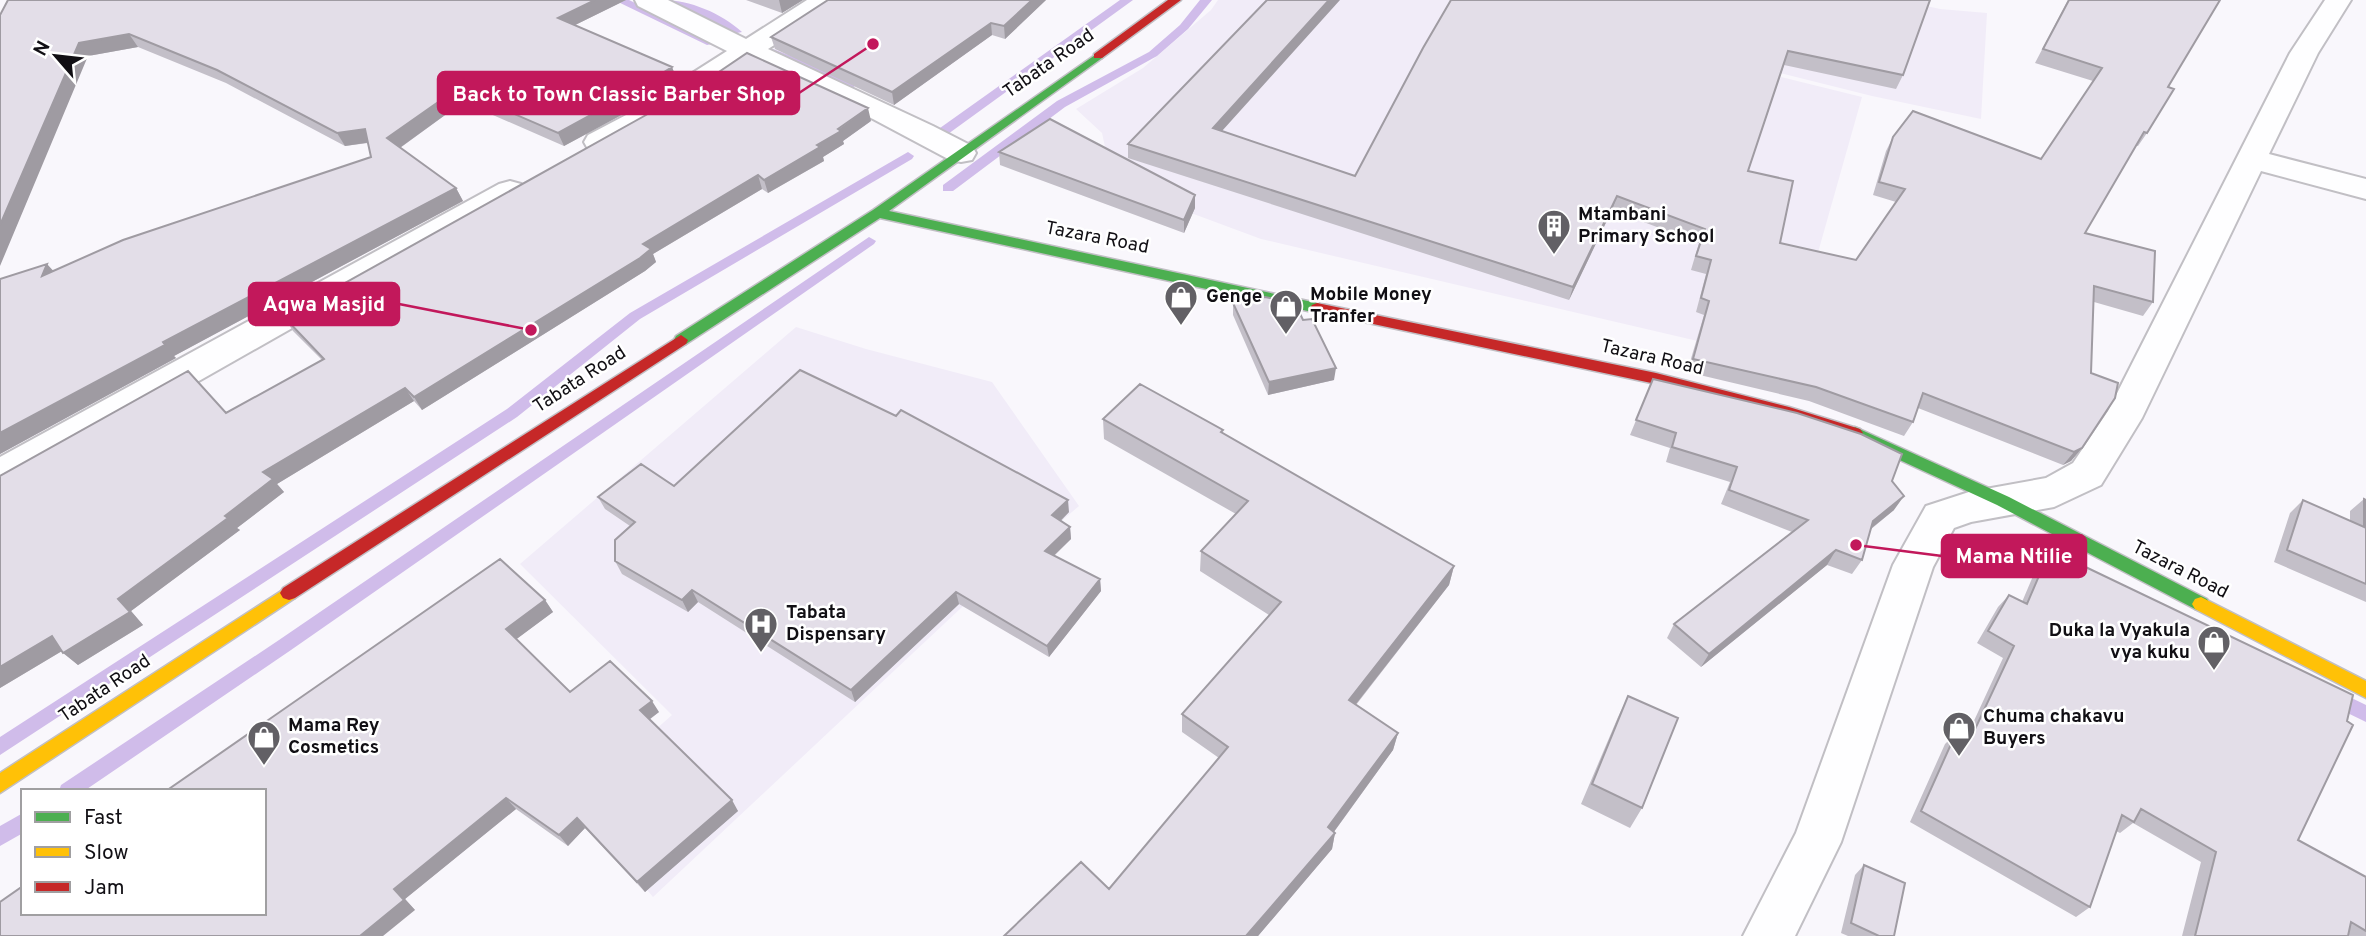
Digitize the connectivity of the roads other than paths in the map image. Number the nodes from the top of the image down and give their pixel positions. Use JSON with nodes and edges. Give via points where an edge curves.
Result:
{"nodes":[{"id":1,"x":648,"y":0,"type":"edge"},
{"id":2,"x":826,"y":0,"type":"edge"},
{"id":3,"x":1175,"y":0,"type":"edge"},
{"id":4,"x":2338,"y":0,"type":"edge"},
{"id":5,"x":748,"y":50,"type":"junction"},
{"id":6,"x":961,"y":153,"type":"junction"},
{"id":7,"x":2253,"y":159,"type":"junction"},
{"id":8,"x":2366,"y":190,"type":"edge"},
{"id":9,"x":878,"y":213,"type":"junction"},
{"id":10,"x":0,"y":475,"type":"edge"},
{"id":11,"x":2003,"y":501,"type":"junction"},
{"id":12,"x":2366,"y":690,"type":"edge"},
{"id":13,"x":0,"y":784,"type":"edge"},
{"id":14,"x":1768,"y":936,"type":"edge"}],
"edges":[{"from":1,"to":5,"type":"street"},
{"from":2,"to":5,"type":"street"},
{"from":3,"to":6,"type":"main road","name":"Tabata Road"},
{"from":4,"to":7,"type":"street","via":[[2304,53]]},
{"from":5,"to":6,"type":"street","via":[[918,128]]},
{"from":5,"to":10,"type":"street","via":[[639,120]]},
{"from":6,"to":9,"type":"main road","name":"Tabata Road"},
{"from":7,"to":8,"type":"street"},
{"from":7,"to":11,"type":"street","via":[[2123,418],[2087,474],[2054,492]]},
{"from":9,"to":11,"type":"main road","name":"Tazara Road","via":[[1795,413],[1866,437]]},
{"from":9,"to":13,"type":"main road","name":"Tabata Road"},
{"from":11,"to":12,"type":"main road","name":"Tazara Road"},
{"from":11,"to":14,"type":"street","via":[[1940,517],[1913,565],[1816,842]]}]}
